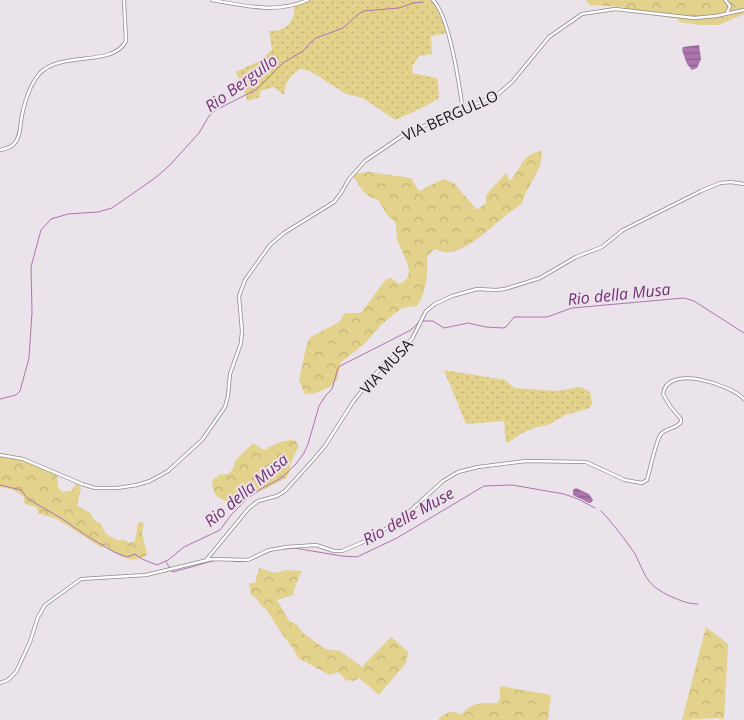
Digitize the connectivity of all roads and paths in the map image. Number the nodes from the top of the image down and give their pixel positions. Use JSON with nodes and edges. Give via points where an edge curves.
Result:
{"nodes":[{"id":1,"x":124,"y":0,"type":"edge"},
{"id":2,"x":212,"y":0,"type":"edge"},
{"id":3,"x":308,"y":0,"type":"edge"},
{"id":4,"x":433,"y":0,"type":"edge"},
{"id":5,"x":724,"y":0,"type":"edge"},
{"id":6,"x":744,"y":10,"type":"edge"},
{"id":7,"x":725,"y":14,"type":"junction"},
{"id":8,"x":463,"y":110,"type":"junction"},
{"id":9,"x":0,"y":150,"type":"edge"},
{"id":10,"x":744,"y":184,"type":"edge"},
{"id":11,"x":744,"y":399,"type":"edge"},
{"id":12,"x":0,"y":455,"type":"edge"},
{"id":13,"x":206,"y":560,"type":"junction"},
{"id":14,"x":0,"y":683,"type":"edge"}],
"edges":[{"from":1,"to":9,"type":"street","via":[[124,46],[109,54],[49,66],[41,72],[24,105],[14,145]]},
{"from":2,"to":3,"type":"street","via":[[276,9]]},
{"from":4,"to":8,"type":"street","via":[[444,20]]},
{"from":5,"to":7,"type":"street","via":[[730,6]]},
{"from":6,"to":7,"type":"street","name":"VIA BERGULLO"},
{"from":7,"to":8,"type":"street","name":"VIA BERGULLO","via":[[694,18],[615,9],[582,14],[545,41],[502,91]]},
{"from":8,"to":12,"type":"street","name":"VIA BERGULLO","via":[[393,141],[365,161],[334,202],[270,245],[241,288],[242,337],[230,374],[225,408],[202,440],[168,471],[137,485],[95,488],[21,459]]},
{"from":10,"to":13,"type":"street","name":"VIA MUSA","via":[[726,182],[706,189],[623,230],[602,246],[535,280],[505,289],[477,289],[432,306],[426,311],[412,339],[373,376],[313,460],[285,491],[249,508]]},
{"from":11,"to":13,"type":"street","via":[[733,390],[702,380],[683,378],[671,381],[663,394],[681,422],[659,437],[647,480],[642,483],[625,480],[586,462],[526,461],[478,467],[449,477],[389,527],[346,550],[338,552],[305,545],[274,549],[248,560]]},
{"from":13,"to":14,"type":"street","via":[[146,575],[78,581],[45,605],[16,672]]}]}
